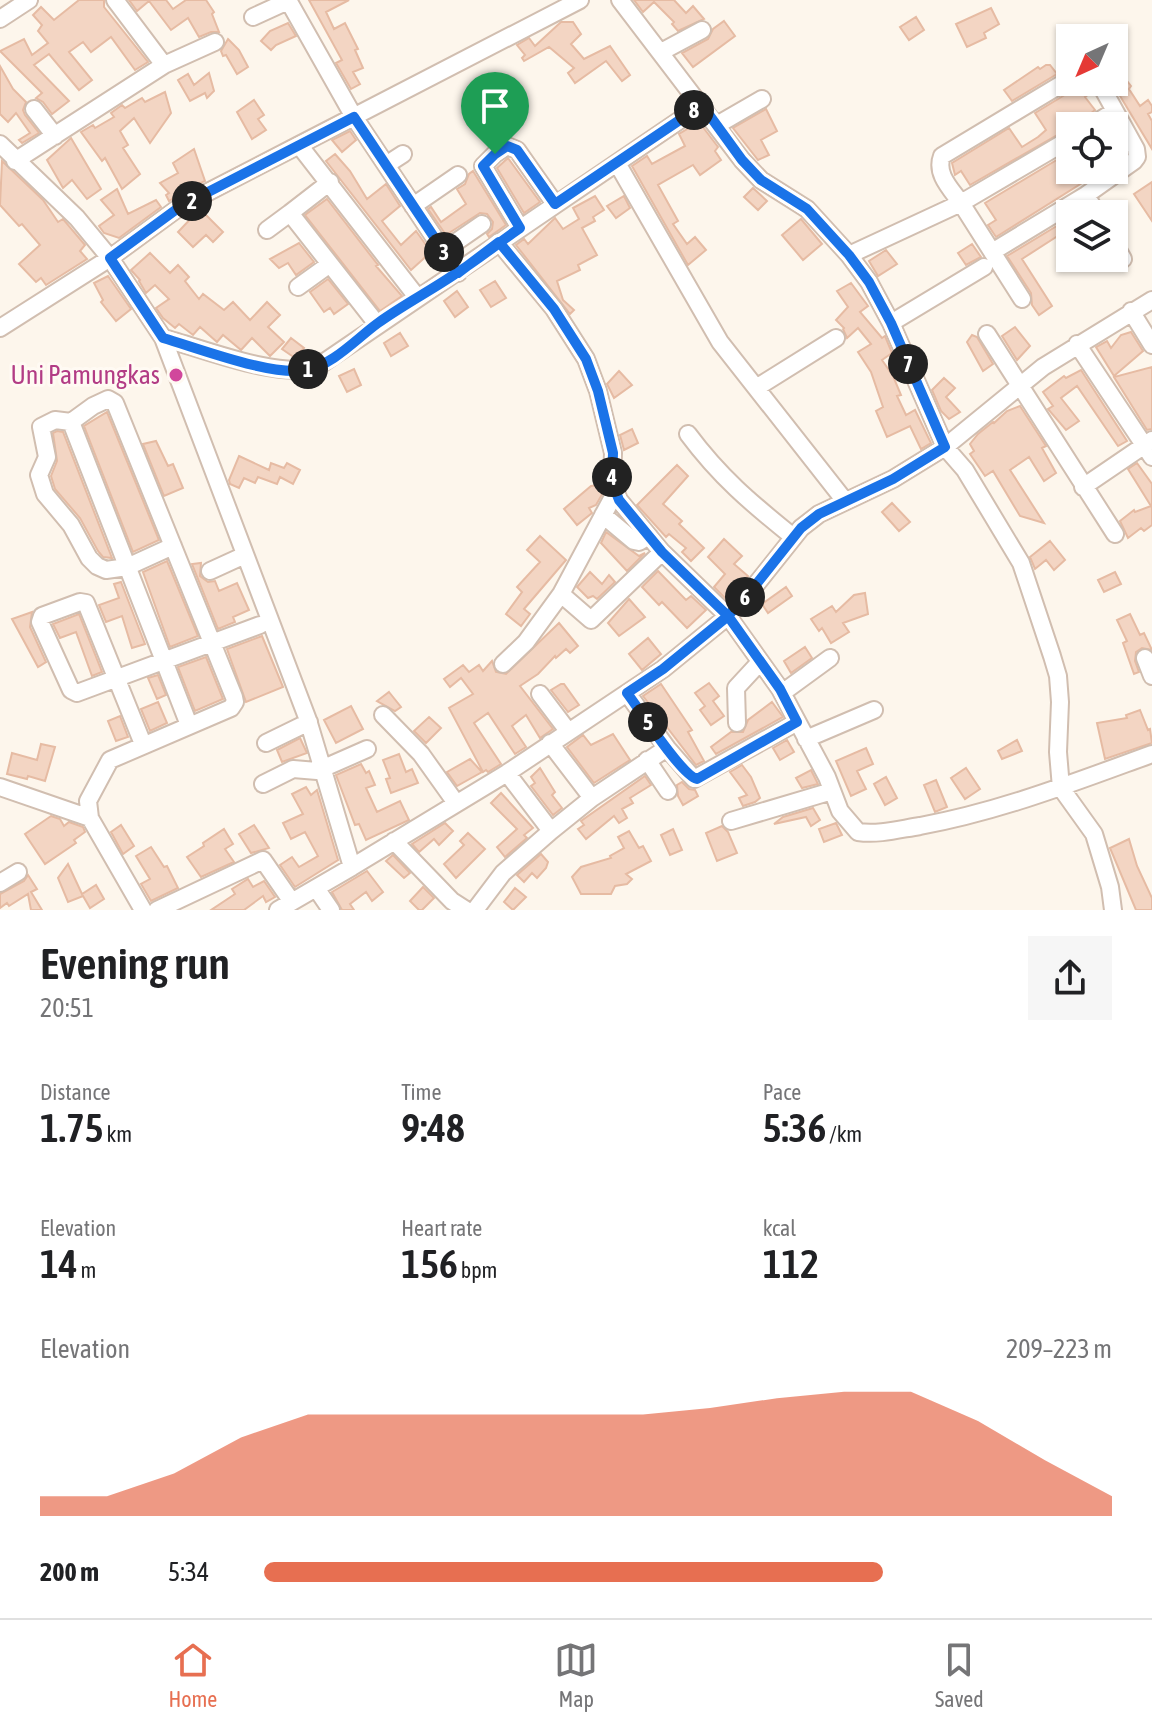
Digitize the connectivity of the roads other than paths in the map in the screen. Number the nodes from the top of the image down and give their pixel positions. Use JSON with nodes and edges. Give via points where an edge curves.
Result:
{"nodes":[{"id":1,"x":29,"y":0,"type":"edge"},
{"id":2,"x":115,"y":0,"type":"edge"},
{"id":3,"x":288,"y":0,"type":"edge"},
{"id":4,"x":580,"y":0,"type":"edge"},
{"id":5,"x":620,"y":0,"type":"edge"},
{"id":6,"x":253,"y":17,"type":"dead end"},
{"id":7,"x":0,"y":19,"type":"edge"},
{"id":8,"x":702,"y":30,"type":"dead end"},
{"id":9,"x":215,"y":42,"type":"dead end"},
{"id":10,"x":661,"y":52,"type":"junction"},
{"id":11,"x":164,"y":65,"type":"junction"},
{"id":12,"x":1056,"y":87,"type":"edge"},
{"id":13,"x":1107,"y":96,"type":"edge"},
{"id":14,"x":762,"y":99,"type":"dead end"},
{"id":15,"x":702,"y":105,"type":"junction"},
{"id":16,"x":34,"y":109,"type":"dead end"},
{"id":17,"x":1115,"y":111,"type":"joint"},
{"id":18,"x":354,"y":117,"type":"junction"},
{"id":19,"x":717,"y":125,"type":"junction"},
{"id":20,"x":55,"y":136,"type":"junction"},
{"id":21,"x":0,"y":144,"type":"edge"},
{"id":22,"x":299,"y":145,"type":"junction"},
{"id":23,"x":1056,"y":147,"type":"edge"},
{"id":24,"x":403,"y":154,"type":"dead end"},
{"id":25,"x":15,"y":161,"type":"junction"},
{"id":26,"x":617,"y":163,"type":"junction"},
{"id":27,"x":386,"y":165,"type":"junction"},
{"id":28,"x":458,"y":175,"type":"dead end"},
{"id":29,"x":330,"y":182,"type":"junction"},
{"id":30,"x":1086,"y":195,"type":"junction"},
{"id":31,"x":1089,"y":200,"type":"edge"},
{"id":32,"x":961,"y":203,"type":"junction"},
{"id":33,"x":555,"y":204,"type":"junction"},
{"id":34,"x":413,"y":206,"type":"junction"},
{"id":35,"x":290,"y":213,"type":"junction"},
{"id":36,"x":482,"y":224,"type":"dead end"},
{"id":37,"x":520,"y":228,"type":"junction"},
{"id":38,"x":267,"y":230,"type":"dead end"},
{"id":39,"x":499,"y":242,"type":"junction"},
{"id":40,"x":443,"y":251,"type":"junction"},
{"id":41,"x":849,"y":255,"type":"junction"},
{"id":42,"x":110,"y":258,"type":"junction"},
{"id":43,"x":988,"y":259,"type":"junction"},
{"id":44,"x":330,"y":264,"type":"junction"},
{"id":45,"x":458,"y":273,"type":"junction"},
{"id":46,"x":298,"y":287,"type":"dead end"},
{"id":47,"x":417,"y":297,"type":"junction"},
{"id":48,"x":1022,"y":299,"type":"dead end"},
{"id":49,"x":1152,"y":300,"type":"edge"},
{"id":50,"x":1131,"y":311,"type":"junction"},
{"id":51,"x":891,"y":323,"type":"junction"},
{"id":52,"x":377,"y":324,"type":"junction"},
{"id":53,"x":0,"y":328,"type":"edge"},
{"id":54,"x":987,"y":334,"type":"dead end"},
{"id":55,"x":163,"y":338,"type":"junction"},
{"id":56,"x":836,"y":338,"type":"dead end"},
{"id":57,"x":1077,"y":344,"type":"junction"},
{"id":58,"x":1152,"y":345,"type":"edge"},
{"id":59,"x":1018,"y":387,"type":"junction"},
{"id":60,"x":756,"y":388,"type":"junction"},
{"id":61,"x":71,"y":422,"type":"junction"},
{"id":62,"x":688,"y":434,"type":"dead end"},
{"id":63,"x":945,"y":447,"type":"junction"},
{"id":64,"x":1150,"y":447,"type":"edge"},
{"id":65,"x":1083,"y":487,"type":"junction"},
{"id":66,"x":615,"y":493,"type":"junction"},
{"id":67,"x":845,"y":501,"type":"junction"},
{"id":68,"x":603,"y":515,"type":"junction"},
{"id":69,"x":1115,"y":534,"type":"dead end"},
{"id":70,"x":649,"y":536,"type":"junction"},
{"id":71,"x":792,"y":536,"type":"junction"},
{"id":72,"x":173,"y":546,"type":"junction"},
{"id":73,"x":662,"y":552,"type":"junction"},
{"id":74,"x":245,"y":555,"type":"junction"},
{"id":75,"x":127,"y":567,"type":"junction"},
{"id":76,"x":210,"y":571,"type":"dead end"},
{"id":77,"x":561,"y":594,"type":"junction"},
{"id":78,"x":251,"y":602,"type":"dead end"},
{"id":79,"x":728,"y":616,"type":"junction"},
{"id":80,"x":260,"y":625,"type":"junction"},
{"id":81,"x":214,"y":643,"type":"junction"},
{"id":82,"x":830,"y":658,"type":"dead end"},
{"id":83,"x":1145,"y":658,"type":"dead end"},
{"id":84,"x":165,"y":661,"type":"junction"},
{"id":85,"x":760,"y":662,"type":"junction"},
{"id":86,"x":503,"y":664,"type":"dead end"},
{"id":87,"x":278,"y":670,"type":"dead end"},
{"id":88,"x":1152,"y":676,"type":"edge"},
{"id":89,"x":116,"y":680,"type":"junction"},
{"id":90,"x":627,"y":693,"type":"junction"},
{"id":91,"x":782,"y":693,"type":"junction"},
{"id":92,"x":540,"y":694,"type":"dead end"},
{"id":93,"x":874,"y":710,"type":"dead end"},
{"id":94,"x":383,"y":715,"type":"dead end"},
{"id":95,"x":309,"y":722,"type":"junction"},
{"id":96,"x":797,"y":722,"type":"junction"},
{"id":97,"x":737,"y":723,"type":"dead end"},
{"id":98,"x":189,"y":725,"type":"junction"},
{"id":99,"x":568,"y":731,"type":"junction"},
{"id":100,"x":806,"y":739,"type":"junction"},
{"id":101,"x":266,"y":743,"type":"dead end"},
{"id":102,"x":550,"y":743,"type":"junction"},
{"id":103,"x":143,"y":744,"type":"junction"},
{"id":104,"x":667,"y":748,"type":"junction"},
{"id":105,"x":367,"y":749,"type":"dead end"},
{"id":106,"x":1152,"y":754,"type":"edge"},
{"id":107,"x":647,"y":760,"type":"junction"},
{"id":108,"x":323,"y":768,"type":"junction"},
{"id":109,"x":507,"y":773,"type":"junction"},
{"id":110,"x":263,"y":784,"type":"dead end"},
{"id":111,"x":0,"y":787,"type":"edge"},
{"id":112,"x":1061,"y":788,"type":"junction"},
{"id":113,"x":668,"y":791,"type":"dead end"},
{"id":114,"x":832,"y":791,"type":"junction"},
{"id":115,"x":592,"y":798,"type":"junction"},
{"id":116,"x":456,"y":803,"type":"junction"},
{"id":117,"x":90,"y":818,"type":"junction"},
{"id":118,"x":731,"y":821,"type":"dead end"},
{"id":119,"x":551,"y":831,"type":"junction"},
{"id":120,"x":394,"y":841,"type":"junction"},
{"id":121,"x":352,"y":867,"type":"junction"},
{"id":122,"x":18,"y":872,"type":"dead end"},
{"id":123,"x":0,"y":883,"type":"edge"},
{"id":124,"x":316,"y":888,"type":"junction"},
{"id":125,"x":285,"y":906,"type":"edge"},
{"id":126,"x":143,"y":910,"type":"edge"},
{"id":127,"x":157,"y":910,"type":"edge"},
{"id":128,"x":331,"y":910,"type":"edge"},
{"id":129,"x":466,"y":910,"type":"edge"},
{"id":130,"x":475,"y":910,"type":"edge"},
{"id":131,"x":1113,"y":910,"type":"edge"}],
"edges":[{"from":1,"to":7,"type":"street"},
{"from":2,"to":11,"type":"street"},
{"from":3,"to":6,"type":"street"},
{"from":3,"to":18,"type":"street"},
{"from":4,"to":18,"type":"street"},
{"from":5,"to":10,"type":"street"},
{"from":8,"to":10,"type":"street"},
{"from":9,"to":11,"type":"street"},
{"from":10,"to":15,"type":"street"},
{"from":11,"to":20,"type":"street"},
{"from":12,"to":32,"type":"street","via":[[942,156],[940,173]]},
{"from":13,"to":17,"type":"street"},
{"from":14,"to":19,"type":"street"},
{"from":15,"to":19,"type":"street"},
{"from":15,"to":26,"type":"street"},
{"from":16,"to":20,"type":"street"},
{"from":17,"to":30,"type":"street","via":[[1137,157]]},
{"from":18,"to":22,"type":"street"},
{"from":18,"to":27,"type":"street"},
{"from":19,"to":41,"type":"street","via":[[761,180],[807,209]]},
{"from":20,"to":25,"type":"street"},
{"from":21,"to":25,"type":"street"},
{"from":22,"to":29,"type":"street"},
{"from":22,"to":42,"type":"street","via":[[181,206]]},
{"from":23,"to":32,"type":"street"},
{"from":24,"to":27,"type":"street"},
{"from":25,"to":42,"type":"street","via":[[77,218]]},
{"from":26,"to":33,"type":"street"},
{"from":26,"to":60,"type":"street","via":[[702,314]]},
{"from":27,"to":34,"type":"street"},
{"from":28,"to":34,"type":"street"},
{"from":29,"to":35,"type":"street"},
{"from":29,"to":47,"type":"street"},
{"from":30,"to":31,"type":"street"},
{"from":30,"to":43,"type":"street"},
{"from":32,"to":41,"type":"street"},
{"from":32,"to":43,"type":"street"},
{"from":33,"to":37,"type":"street"},
{"from":33,"to":37,"type":"street","via":[[517,150],[507,146],[495,154],[483,166]]},
{"from":34,"to":40,"type":"street"},
{"from":35,"to":38,"type":"street"},
{"from":35,"to":44,"type":"street"},
{"from":36,"to":40,"type":"street"},
{"from":37,"to":39,"type":"street"},
{"from":39,"to":45,"type":"street"},
{"from":39,"to":66,"type":"street","via":[[554,309],[586,359],[613,453]]},
{"from":40,"to":45,"type":"street"},
{"from":41,"to":51,"type":"street"},
{"from":42,"to":53,"type":"street"},
{"from":42,"to":55,"type":"street"},
{"from":43,"to":48,"type":"street"},
{"from":43,"to":51,"type":"street"},
{"from":44,"to":46,"type":"street"},
{"from":44,"to":52,"type":"street"},
{"from":45,"to":47,"type":"street"},
{"from":47,"to":52,"type":"street"},
{"from":49,"to":50,"type":"street"},
{"from":50,"to":57,"type":"street"},
{"from":50,"to":58,"type":"street"},
{"from":51,"to":63,"type":"street"},
{"from":52,"to":55,"type":"street","via":[[304,371],[270,368]]},
{"from":54,"to":59,"type":"street"},
{"from":55,"to":74,"type":"street"},
{"from":56,"to":60,"type":"street"},
{"from":57,"to":59,"type":"street"},
{"from":57,"to":64,"type":"street"},
{"from":59,"to":63,"type":"street"},
{"from":59,"to":65,"type":"street"},
{"from":60,"to":67,"type":"street"},
{"from":61,"to":72,"type":"street","via":[[108,399],[115,403]]},
{"from":61,"to":75,"type":"street"},
{"from":61,"to":75,"type":"street","via":[[55,420],[41,427],[47,457],[39,475],[42,488],[97,566]]},
{"from":62,"to":71,"type":"street","via":[[724,478]]},
{"from":63,"to":67,"type":"street"},
{"from":63,"to":112,"type":"street","via":[[1013,547],[1030,590],[1058,676]]},
{"from":64,"to":65,"type":"street"},
{"from":65,"to":69,"type":"street"},
{"from":66,"to":68,"type":"street"},
{"from":66,"to":70,"type":"street"},
{"from":67,"to":71,"type":"street"},
{"from":68,"to":70,"type":"street","via":[[634,541]]},
{"from":68,"to":77,"type":"street"},
{"from":70,"to":73,"type":"street"},
{"from":71,"to":79,"type":"street"},
{"from":72,"to":75,"type":"street"},
{"from":72,"to":81,"type":"street"},
{"from":73,"to":77,"type":"street","via":[[591,620]]},
{"from":73,"to":79,"type":"street"},
{"from":74,"to":76,"type":"street"},
{"from":74,"to":95,"type":"street"},
{"from":75,"to":84,"type":"street"},
{"from":77,"to":86,"type":"street"},
{"from":78,"to":80,"type":"street"},
{"from":79,"to":85,"type":"street"},
{"from":79,"to":90,"type":"street"},
{"from":80,"to":81,"type":"street"},
{"from":80,"to":87,"type":"street"},
{"from":81,"to":84,"type":"street"},
{"from":81,"to":98,"type":"street","via":[[235,702]]},
{"from":82,"to":91,"type":"street"},
{"from":83,"to":88,"type":"street"},
{"from":84,"to":89,"type":"street"},
{"from":84,"to":98,"type":"street"},
{"from":85,"to":91,"type":"street"},
{"from":85,"to":97,"type":"street","via":[[736,688]]},
{"from":89,"to":89,"type":"street","via":[[84,601],[40,619],[73,693]]},
{"from":89,"to":103,"type":"street"},
{"from":90,"to":99,"type":"street"},
{"from":90,"to":104,"type":"street"},
{"from":91,"to":96,"type":"street"},
{"from":92,"to":99,"type":"street"},
{"from":93,"to":100,"type":"street"},
{"from":94,"to":116,"type":"street","via":[[421,754]]},
{"from":95,"to":101,"type":"street"},
{"from":95,"to":108,"type":"street"},
{"from":96,"to":100,"type":"street"},
{"from":96,"to":104,"type":"street","via":[[697,779]]},
{"from":98,"to":103,"type":"street"},
{"from":99,"to":102,"type":"street"},
{"from":100,"to":114,"type":"street"},
{"from":102,"to":109,"type":"street"},
{"from":102,"to":115,"type":"street"},
{"from":103,"to":117,"type":"street","via":[[106,764],[88,801]]},
{"from":104,"to":107,"type":"street"},
{"from":105,"to":108,"type":"street"},
{"from":106,"to":112,"type":"street"},
{"from":107,"to":113,"type":"street"},
{"from":107,"to":115,"type":"street"},
{"from":108,"to":110,"type":"street","via":[[293,769]]},
{"from":108,"to":121,"type":"street"},
{"from":109,"to":116,"type":"street"},
{"from":109,"to":119,"type":"street"},
{"from":111,"to":117,"type":"street"},
{"from":112,"to":114,"type":"street","via":[[950,820],[866,833],[852,827]]},
{"from":112,"to":131,"type":"street","via":[[1094,834]]},
{"from":114,"to":118,"type":"street"},
{"from":115,"to":119,"type":"street"},
{"from":116,"to":120,"type":"street"},
{"from":117,"to":126,"type":"street"},
{"from":119,"to":130,"type":"street","via":[[503,873]]},
{"from":120,"to":121,"type":"street"},
{"from":120,"to":129,"type":"street"},
{"from":121,"to":124,"type":"street"},
{"from":122,"to":123,"type":"street"},
{"from":124,"to":125,"type":"street"},
{"from":124,"to":128,"type":"street"},
{"from":125,"to":127,"type":"street","via":[[263,860]]}]}
